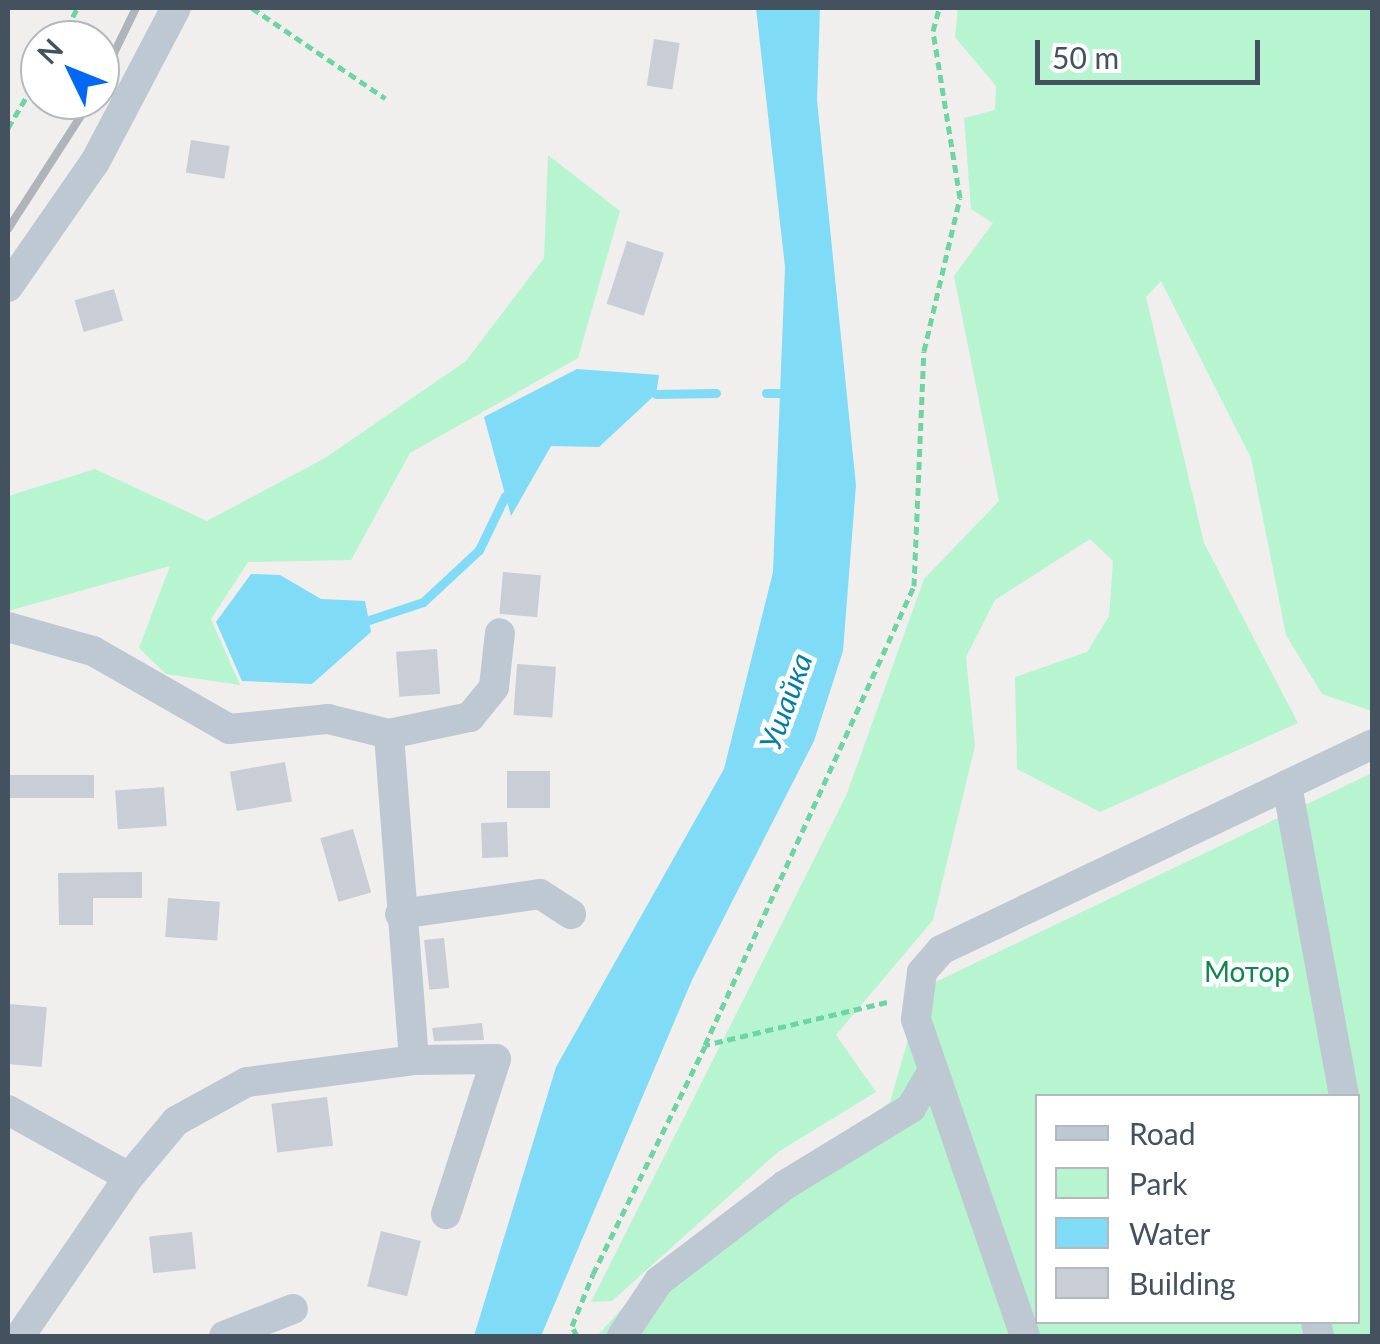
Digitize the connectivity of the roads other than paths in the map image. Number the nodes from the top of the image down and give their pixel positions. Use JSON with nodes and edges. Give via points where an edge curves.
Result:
{"nodes":[{"id":1,"x":176,"y":8,"type":"edge"},
{"id":2,"x":8,"y":286,"type":"edge"},
{"id":3,"x":8,"y":627,"type":"edge"},
{"id":4,"x":500,"y":632,"type":"dead end"},
{"id":5,"x":389,"y":734,"type":"junction"},
{"id":6,"x":1372,"y":744,"type":"edge"},
{"id":7,"x":1287,"y":785,"type":"junction"},
{"id":8,"x":400,"y":914,"type":"junction"},
{"id":9,"x":571,"y":914,"type":"dead end"},
{"id":10,"x":414,"y":1060,"type":"junction"},
{"id":11,"x":933,"y":1070,"type":"junction"},
{"id":12,"x":1344,"y":1094,"type":"edge"},
{"id":13,"x":8,"y":1110,"type":"edge"},
{"id":14,"x":130,"y":1177,"type":"junction"},
{"id":15,"x":446,"y":1214,"type":"dead end"},
{"id":16,"x":293,"y":1308,"type":"dead end"},
{"id":17,"x":20,"y":1336,"type":"edge"},
{"id":18,"x":224,"y":1336,"type":"edge"},
{"id":19,"x":622,"y":1336,"type":"edge"},
{"id":20,"x":1024,"y":1336,"type":"edge"}],
"edges":[{"from":1,"to":2,"type":"street","via":[[95,162]]},
{"from":3,"to":5,"type":"street","via":[[93,651],[230,730],[328,719]]},
{"from":4,"to":5,"type":"street","via":[[494,687],[470,717]]},
{"from":5,"to":8,"type":"street"},
{"from":6,"to":7,"type":"street"},
{"from":7,"to":11,"type":"street","via":[[941,950],[916,996]]},
{"from":7,"to":12,"type":"street"},
{"from":8,"to":9,"type":"street","via":[[540,894]]},
{"from":8,"to":10,"type":"street"},
{"from":10,"to":14,"type":"street","via":[[247,1082],[176,1121]]},
{"from":10,"to":15,"type":"street","via":[[496,1059]]},
{"from":11,"to":19,"type":"street","via":[[911,1108],[785,1185],[659,1281]]},
{"from":11,"to":20,"type":"street","via":[[955,1113]]},
{"from":13,"to":14,"type":"street"},
{"from":14,"to":17,"type":"street"},
{"from":16,"to":18,"type":"street"}]}
